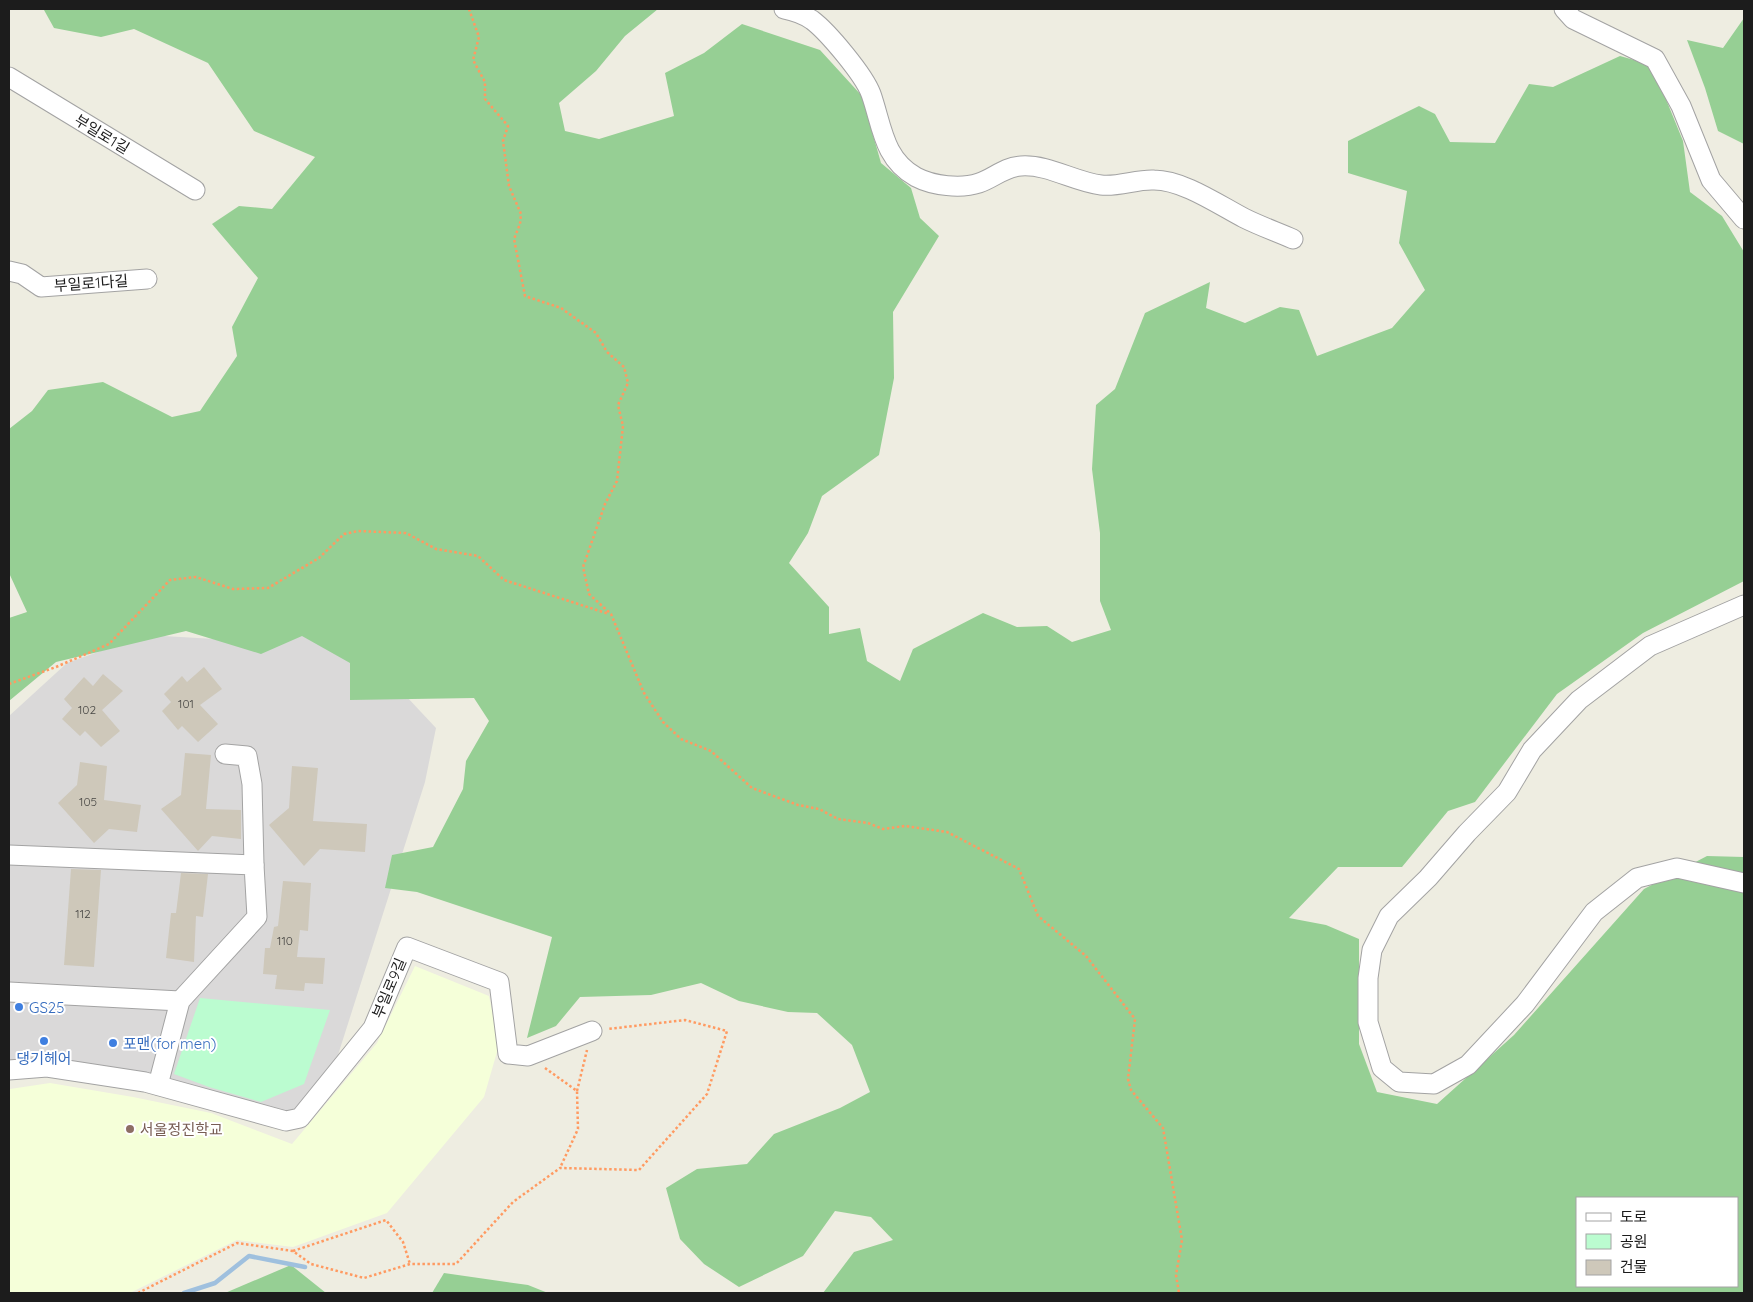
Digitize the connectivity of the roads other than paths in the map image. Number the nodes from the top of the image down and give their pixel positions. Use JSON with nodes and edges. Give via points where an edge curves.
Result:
{"nodes":[{"id":1,"x":784,"y":9,"type":"edge"},
{"id":2,"x":1564,"y":9,"type":"edge"},
{"id":3,"x":9,"y":77,"type":"edge"},
{"id":4,"x":195,"y":190,"type":"dead end"},
{"id":5,"x":1744,"y":219,"type":"edge"},
{"id":6,"x":1293,"y":239,"type":"dead end"},
{"id":7,"x":9,"y":271,"type":"edge"},
{"id":8,"x":147,"y":280,"type":"dead end"},
{"id":9,"x":1744,"y":605,"type":"edge"},
{"id":10,"x":225,"y":754,"type":"dead end"},
{"id":11,"x":9,"y":855,"type":"edge"},
{"id":12,"x":254,"y":865,"type":"junction"},
{"id":13,"x":1744,"y":882,"type":"edge"},
{"id":14,"x":9,"y":992,"type":"edge"},
{"id":15,"x":180,"y":1001,"type":"junction"},
{"id":16,"x":592,"y":1031,"type":"road end"},
{"id":17,"x":9,"y":1070,"type":"edge"},
{"id":18,"x":158,"y":1086,"type":"junction"}],
"edges":[{"from":1,"to":6,"type":"street","via":[[810,19],[824,30],[870,92],[884,141],[906,171],[918,178],[959,186],[979,183],[1007,169],[1022,166],[1101,185],[1154,180],[1184,188]]},
{"from":2,"to":5,"type":"street","via":[[1573,19],[1655,59],[1681,106],[1710,180]]},
{"from":3,"to":4,"type":"street","name":"부일로1길"},
{"from":7,"to":8,"type":"street","name":"부일로1다길","via":[[22,274],[42,286]]},
{"from":9,"to":13,"type":"street","via":[[1650,646],[1579,700],[1532,750],[1507,792],[1389,916],[1372,950],[1368,978],[1368,1022],[1382,1068],[1399,1082],[1434,1084],[1468,1065],[1525,1004],[1594,912],[1636,878],[1676,868]]},
{"from":10,"to":12,"type":"street","via":[[248,756]]},
{"from":11,"to":12,"type":"street"},
{"from":12,"to":15,"type":"street","via":[[257,917]]},
{"from":14,"to":15,"type":"street"},
{"from":15,"to":18,"type":"street"},
{"from":16,"to":18,"type":"street","name":"부일로9길","via":[[528,1056],[508,1054],[500,982],[407,947],[373,1028],[300,1118],[286,1121]]},
{"from":17,"to":18,"type":"street","name":"부일로9길","via":[[47,1067]]}]}
